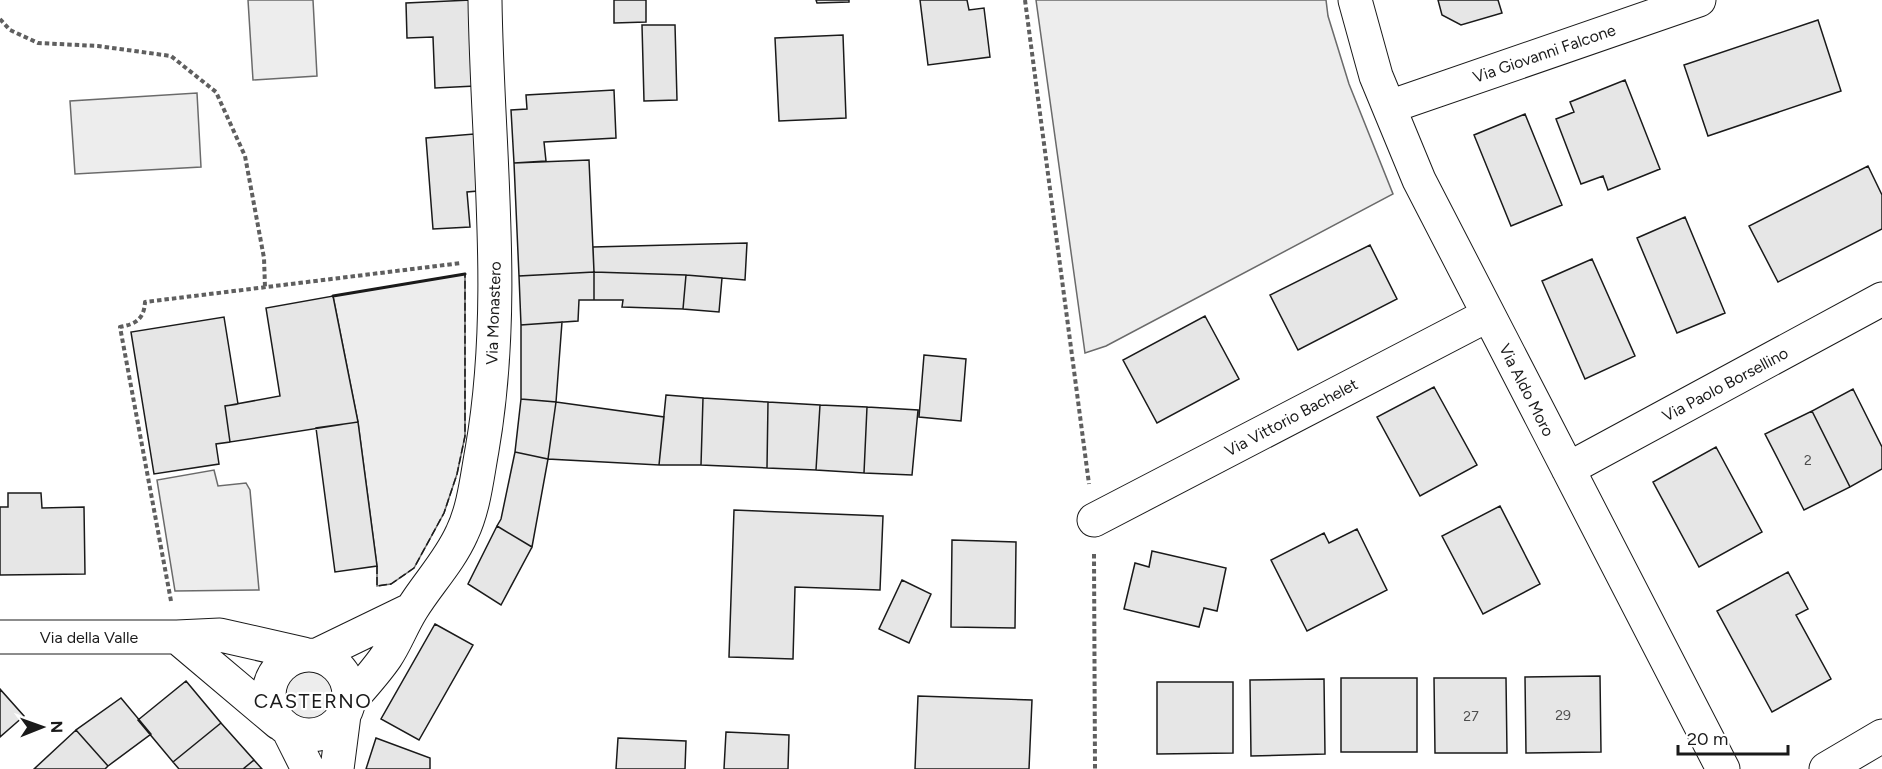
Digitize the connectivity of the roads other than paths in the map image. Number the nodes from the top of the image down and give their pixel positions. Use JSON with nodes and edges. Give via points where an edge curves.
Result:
{"nodes":[{"id":1,"x":484,"y":0,"type":"edge"},
{"id":2,"x":1355,"y":0,"type":"edge"},
{"id":3,"x":1699,"y":0,"type":"edge"},
{"id":4,"x":1389,"y":106,"type":"junction"},
{"id":5,"x":1882,"y":299,"type":"edge"},
{"id":6,"x":1488,"y":315,"type":"junction"},
{"id":7,"x":1568,"y":469,"type":"junction"},
{"id":8,"x":1094,"y":520,"type":"road end"},
{"id":9,"x":412,"y":609,"type":"junction"},
{"id":10,"x":0,"y":637,"type":"edge"},
{"id":11,"x":177,"y":638,"type":"junction"},
{"id":12,"x":310,"y":654,"type":"junction"},
{"id":13,"x":346,"y":709,"type":"junction"},
{"id":14,"x":284,"y":727,"type":"junction"},
{"id":15,"x":1882,"y":736,"type":"edge"},
{"id":16,"x":308,"y":769,"type":"edge"},
{"id":17,"x":337,"y":769,"type":"edge"},
{"id":18,"x":1723,"y":769,"type":"edge"},
{"id":19,"x":1826,"y":769,"type":"edge"}],
"edges":[{"from":1,"to":9,"type":"street","name":"Via Monastero","via":[[495,259],[486,425],[463,531],[447,561]]},
{"from":2,"to":4,"type":"street","name":"Via Aldo Moro","via":[[1376,76]]},
{"from":3,"to":4,"type":"street","name":"Via Giovanni Falcone"},
{"from":4,"to":6,"type":"street","name":"Via Aldo Moro","via":[[1419,180]]},
{"from":5,"to":7,"type":"street","name":"Via Paolo Borsellino"},
{"from":6,"to":7,"type":"street","name":"Via Aldo Moro"},
{"from":6,"to":8,"type":"street","name":"Via Vittorio Bachelet"},
{"from":7,"to":18,"type":"street","name":"Via Aldo Moro"},
{"from":9,"to":12,"type":"street"},
{"from":9,"to":13,"type":"street","name":"Via Monastero","via":[[387,657]]},
{"from":10,"to":11,"type":"street","name":"Via della Valle"},
{"from":11,"to":12,"type":"street","name":"Via della Valle","via":[[220,635]]},
{"from":11,"to":14,"type":"street"},
{"from":12,"to":13,"type":"street","via":[[329,659],[339,667],[349,690]]},
{"from":12,"to":14,"type":"street","via":[[281,665],[268,687],[272,712]]},
{"from":13,"to":14,"type":"street","via":[[337,725],[326,732],[301,735]]},
{"from":13,"to":17,"type":"street"},
{"from":14,"to":16,"type":"street"},
{"from":15,"to":19,"type":"street"}]}
